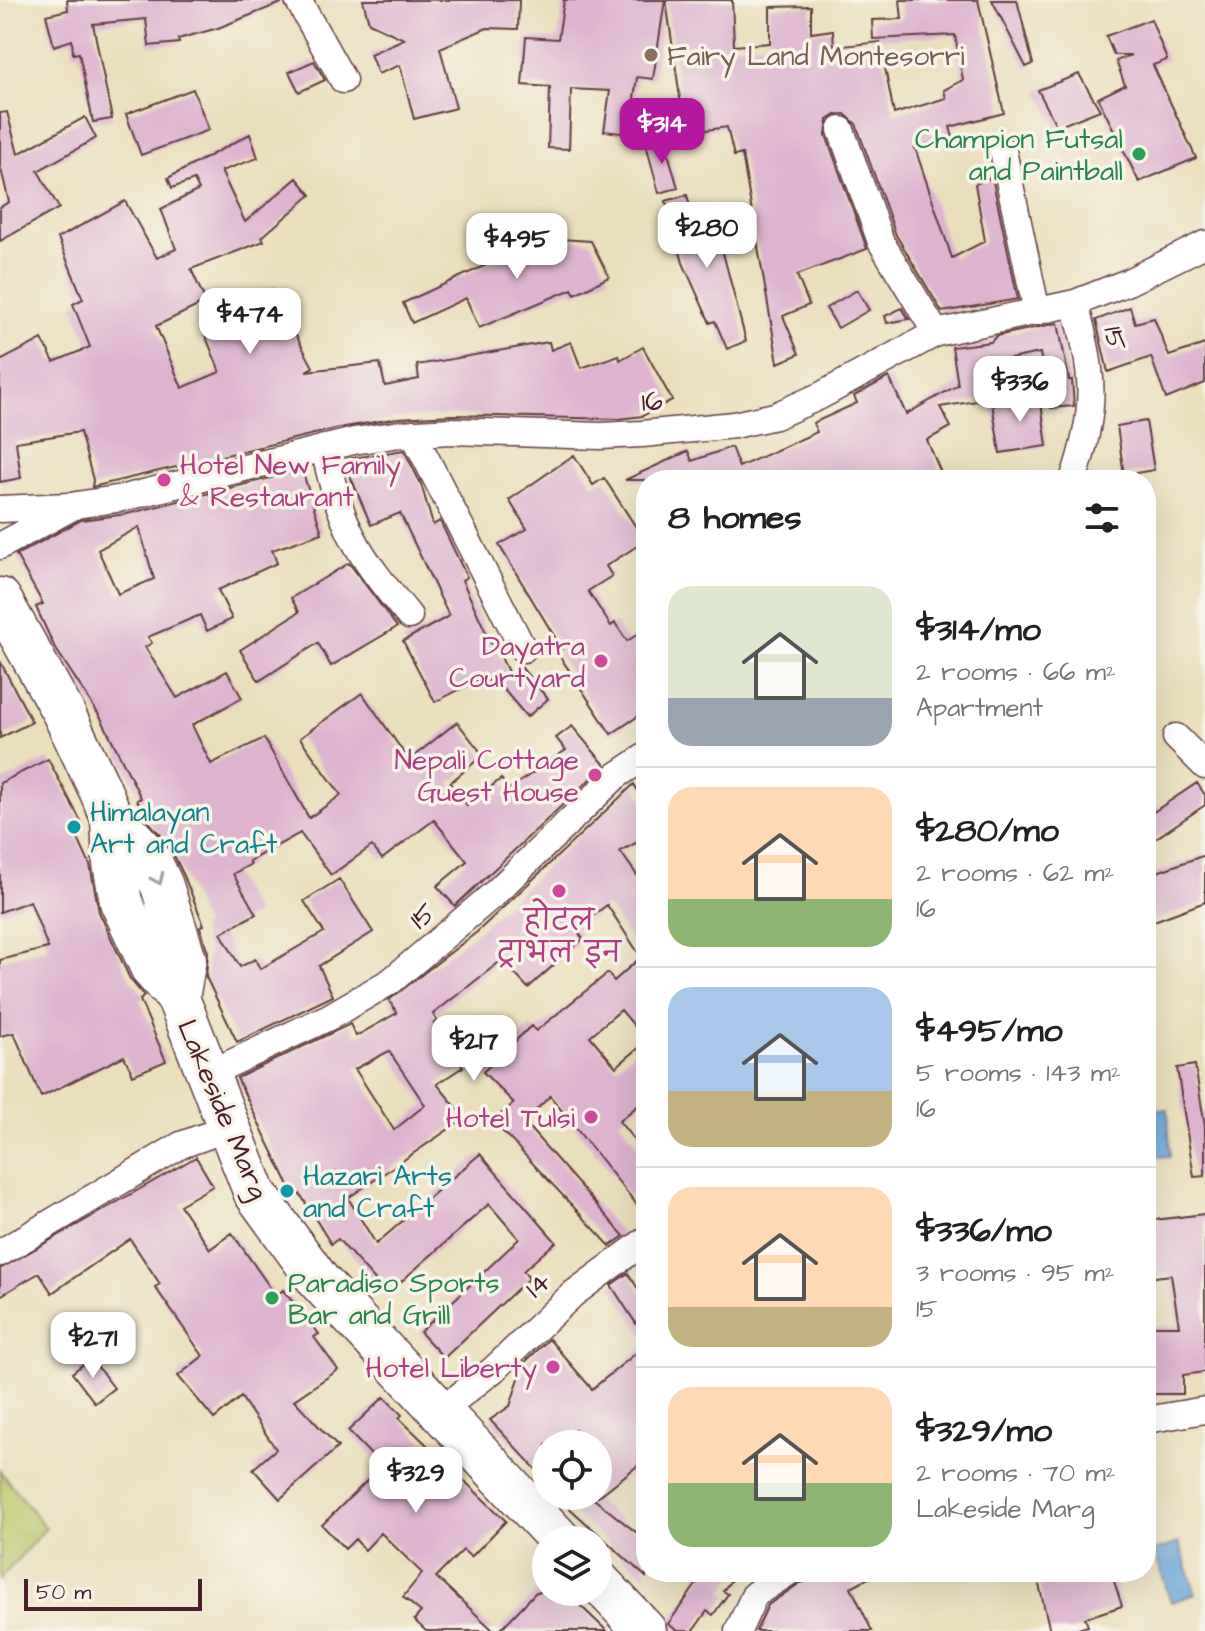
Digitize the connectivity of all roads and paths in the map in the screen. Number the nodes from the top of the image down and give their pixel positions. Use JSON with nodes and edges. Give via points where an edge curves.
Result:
{"nodes":[{"id":1,"x":298,"y":0,"type":"edge"},
{"id":2,"x":343,"y":80,"type":"dead end"},
{"id":3,"x":841,"y":130,"type":"dead end"},
{"id":4,"x":1003,"y":151,"type":"dead end"},
{"id":5,"x":1205,"y":244,"type":"edge"},
{"id":6,"x":1075,"y":303,"type":"junction"},
{"id":7,"x":1037,"y":312,"type":"junction"},
{"id":8,"x":936,"y":333,"type":"junction"},
{"id":9,"x":413,"y":433,"type":"junction"},
{"id":10,"x":324,"y":448,"type":"junction"},
{"id":11,"x":1076,"y":470,"type":"edge"},
{"id":12,"x":76,"y":505,"type":"junction"},
{"id":13,"x":0,"y":509,"type":"edge"},
{"id":14,"x":0,"y":546,"type":"edge"},
{"id":15,"x":0,"y":599,"type":"edge"},
{"id":16,"x":409,"y":616,"type":"dead end"},
{"id":17,"x":523,"y":649,"type":"dead end"},
{"id":18,"x":1176,"y":737,"type":"dead end"},
{"id":19,"x":636,"y":763,"type":"edge"},
{"id":20,"x":1205,"y":766,"type":"edge"},
{"id":21,"x":206,"y":1075,"type":"junction"},
{"id":22,"x":228,"y":1128,"type":"junction"},
{"id":23,"x":636,"y":1247,"type":"edge"},
{"id":24,"x":0,"y":1253,"type":"edge"},
{"id":25,"x":1205,"y":1410,"type":"edge"},
{"id":26,"x":439,"y":1412,"type":"junction"},
{"id":27,"x":1156,"y":1418,"type":"edge"},
{"id":28,"x":547,"y":1526,"type":"edge"},
{"id":29,"x":774,"y":1582,"type":"edge"},
{"id":30,"x":612,"y":1596,"type":"edge"},
{"id":31,"x":645,"y":1631,"type":"edge"},
{"id":32,"x":738,"y":1631,"type":"edge"}],
"edges":[{"from":1,"to":2,"type":"street"},
{"from":3,"to":8,"type":"street","via":[[881,242]]},
{"from":4,"to":7,"type":"street"},
{"from":5,"to":6,"type":"street","name":"16","number":"16"},
{"from":6,"to":7,"type":"street","name":"16","number":"16"},
{"from":6,"to":11,"type":"street","name":"15","number":"15","via":[[1093,407]]},
{"from":7,"to":8,"type":"street","name":"16","number":"16"},
{"from":8,"to":9,"type":"street","name":"16","number":"16","via":[[820,396],[775,416],[734,425],[600,436]]},
{"from":9,"to":10,"type":"street","name":"16","number":"16"},
{"from":9,"to":17,"type":"street"},
{"from":10,"to":12,"type":"street","name":"16","number":"16"},
{"from":10,"to":16,"type":"street","via":[[342,520],[363,561]]},
{"from":12,"to":13,"type":"street","name":"16","number":"16"},
{"from":12,"to":14,"type":"street","name":"16","number":"16"},
{"from":15,"to":21,"type":"main road","name":"Lakeside Marg","via":[[63,712],[112,818],[121,902],[152,969],[178,998]]},
{"from":18,"to":20,"type":"street"},
{"from":19,"to":21,"type":"street","name":"15","number":"15","via":[[391,981],[329,1017]]},
{"from":21,"to":22,"type":"main road","name":"Lakeside Marg"},
{"from":22,"to":24,"type":"street","via":[[181,1145]]},
{"from":22,"to":26,"type":"main road","name":"Lakeside Marg","via":[[255,1193],[291,1245]]},
{"from":23,"to":26,"type":"street","name":"14","number":"14","via":[[573,1294],[493,1370]]},
{"from":25,"to":27,"type":"street"},
{"from":26,"to":28,"type":"main road","name":"Lakeside Marg"},
{"from":29,"to":32,"type":"street","via":[[755,1594]]},
{"from":30,"to":31,"type":"main road"}]}
